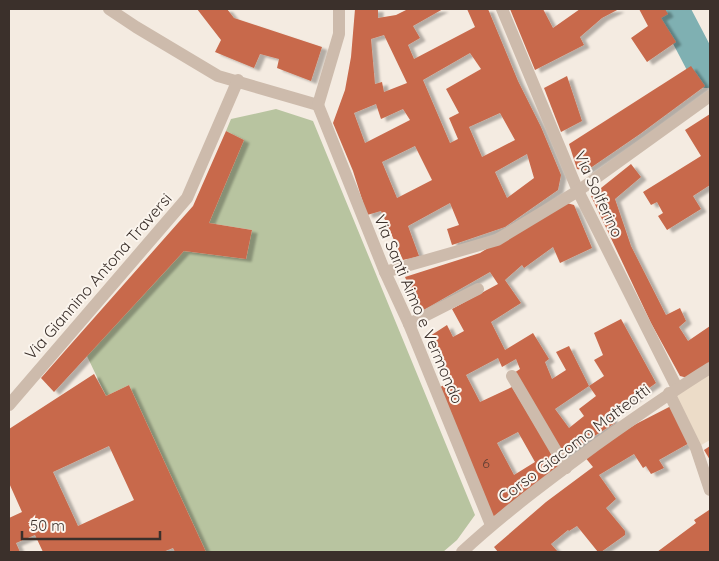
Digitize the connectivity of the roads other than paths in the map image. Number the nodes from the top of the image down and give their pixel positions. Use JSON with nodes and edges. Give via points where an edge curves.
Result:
{"nodes":[{"id":1,"x":109,"y":9,"type":"edge"},
{"id":2,"x":339,"y":9,"type":"edge"},
{"id":3,"x":502,"y":9,"type":"edge"},
{"id":4,"x":238,"y":80,"type":"junction"},
{"id":5,"x":710,"y":96,"type":"edge"},
{"id":6,"x":318,"y":105,"type":"junction"},
{"id":7,"x":578,"y":191,"type":"junction"},
{"id":8,"x":384,"y":272,"type":"junction"},
{"id":9,"x":478,"y":289,"type":"dead end"},
{"id":10,"x":409,"y":324,"type":"junction"},
{"id":11,"x":710,"y":368,"type":"edge"},
{"id":12,"x":512,"y":376,"type":"dead end"},
{"id":13,"x":673,"y":391,"type":"junction"},
{"id":14,"x":9,"y":405,"type":"edge"},
{"id":15,"x":566,"y":468,"type":"junction"},
{"id":16,"x":710,"y":490,"type":"edge"},
{"id":17,"x":491,"y":525,"type":"junction"},
{"id":18,"x":462,"y":552,"type":"edge"}],
"edges":[{"from":1,"to":4,"type":"street","via":[[218,76]]},
{"from":2,"to":6,"type":"street","via":[[339,34]]},
{"from":3,"to":7,"type":"street","name":"Via Solferino"},
{"from":4,"to":6,"type":"street"},
{"from":4,"to":14,"type":"street","name":"Via Giannino Antona Traversi","via":[[187,198]]},
{"from":5,"to":7,"type":"street"},
{"from":6,"to":8,"type":"street","name":"Via Santi Aimo e Vermondo"},
{"from":7,"to":8,"type":"street","via":[[497,240]]},
{"from":7,"to":13,"type":"street","name":"Via Solferino"},
{"from":8,"to":10,"type":"street","name":"Via Santi Aimo e Vermondo"},
{"from":9,"to":10,"type":"street"},
{"from":10,"to":17,"type":"street","name":"Via Santi Aimo e Vermondo"},
{"from":11,"to":13,"type":"street","name":"Corso Giacomo Matteotti"},
{"from":12,"to":15,"type":"street"},
{"from":13,"to":15,"type":"street","name":"Corso Giacomo Matteotti"},
{"from":13,"to":16,"type":"street","name":"Via Solferino"},
{"from":15,"to":17,"type":"street","name":"Corso Giacomo Matteotti"},
{"from":17,"to":18,"type":"street","name":"Corso Giacomo Matteotti"}]}
